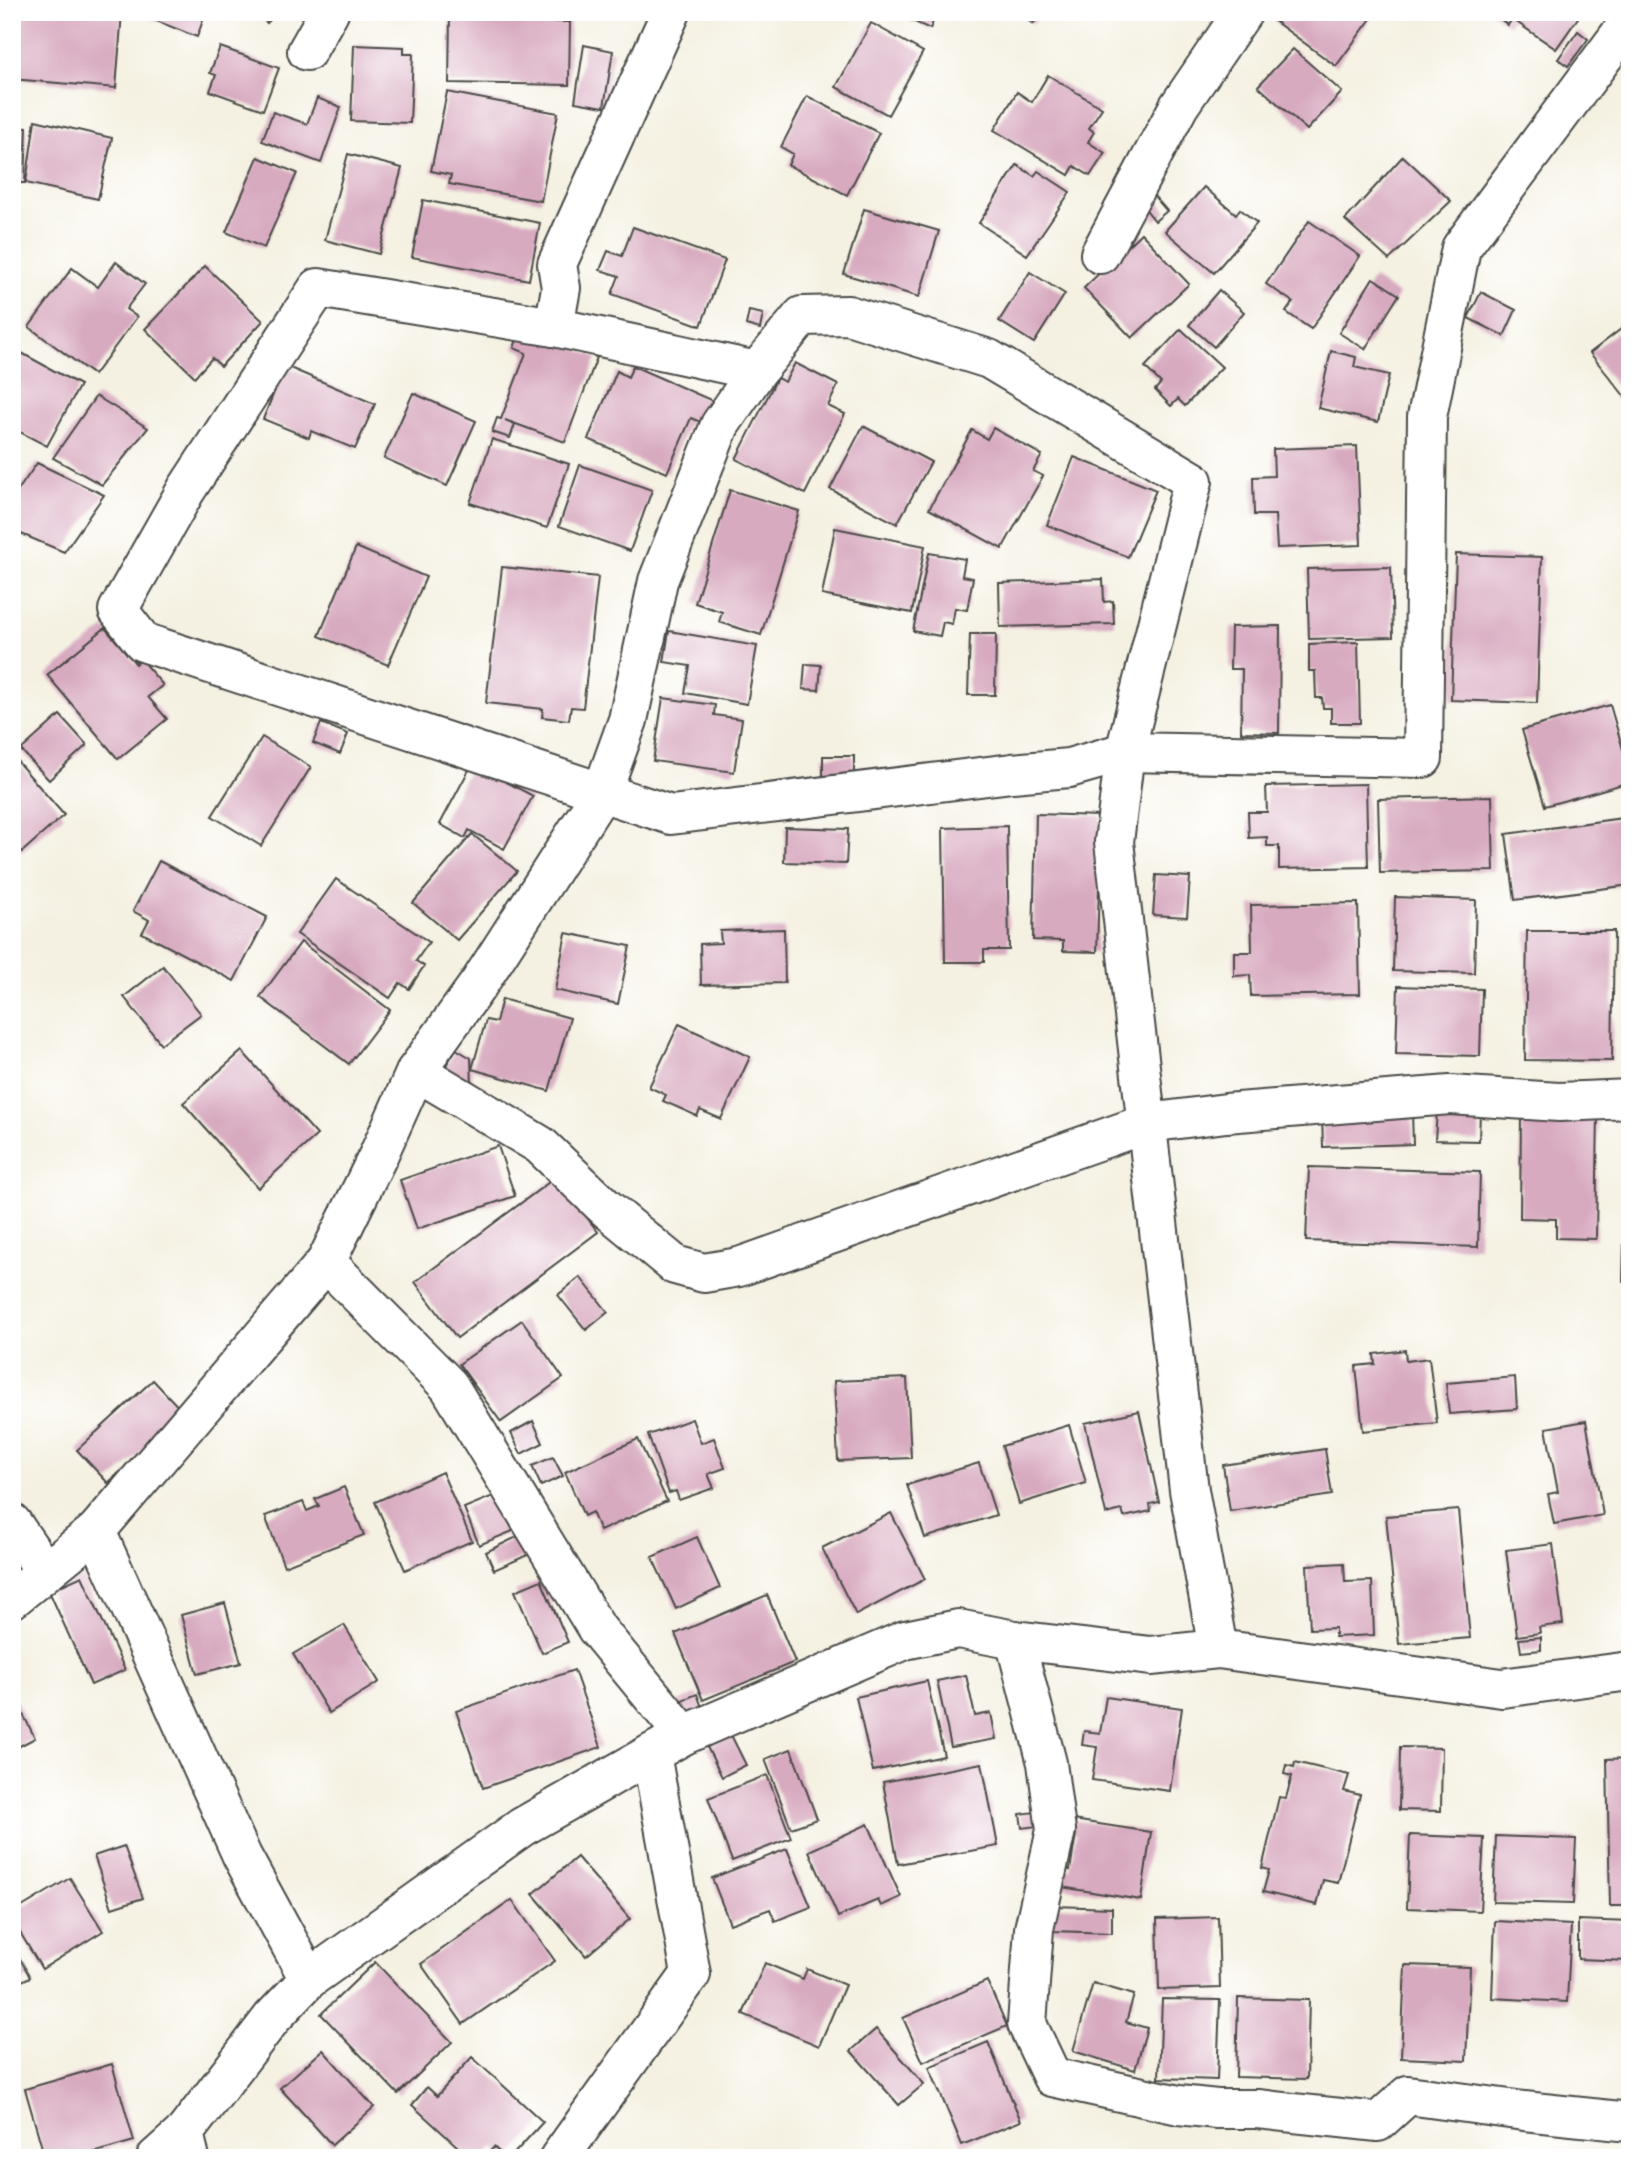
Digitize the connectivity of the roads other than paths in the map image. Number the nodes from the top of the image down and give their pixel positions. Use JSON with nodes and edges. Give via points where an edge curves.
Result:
{"nodes":[{"id":1,"x":329,"y":12,"type":"edge"},
{"id":2,"x":671,"y":12,"type":"edge"},
{"id":3,"x":1243,"y":12,"type":"edge"},
{"id":4,"x":1630,"y":21,"type":"edge"},
{"id":5,"x":307,"y":51,"type":"dead end"},
{"id":6,"x":1100,"y":254,"type":"dead end"},
{"id":7,"x":554,"y":327,"type":"junction"},
{"id":8,"x":757,"y":371,"type":"junction"},
{"id":9,"x":1125,"y":752,"type":"junction"},
{"id":10,"x":602,"y":792,"type":"junction"},
{"id":11,"x":416,"y":1071,"type":"junction"},
{"id":12,"x":1630,"y":1099,"type":"edge"},
{"id":13,"x":1148,"y":1123,"type":"junction"},
{"id":14,"x":326,"y":1262,"type":"junction"},
{"id":15,"x":12,"y":1523,"type":"edge"},
{"id":16,"x":96,"y":1531,"type":"junction"},
{"id":17,"x":45,"y":1571,"type":"junction"},
{"id":18,"x":12,"y":1599,"type":"edge"},
{"id":19,"x":1016,"y":1640,"type":"junction"},
{"id":20,"x":1218,"y":1649,"type":"junction"},
{"id":21,"x":1630,"y":1671,"type":"edge"},
{"id":22,"x":684,"y":1735,"type":"junction"},
{"id":23,"x":651,"y":1754,"type":"junction"},
{"id":24,"x":309,"y":1979,"type":"junction"},
{"id":25,"x":1630,"y":2122,"type":"edge"},
{"id":26,"x":187,"y":2145,"type":"edge"},
{"id":27,"x":156,"y":2158,"type":"edge"},
{"id":28,"x":559,"y":2158,"type":"edge"}],
"edges":[{"from":1,"to":5,"type":"street"},
{"from":2,"to":7,"type":"street","via":[[557,264],[561,288]]},
{"from":3,"to":6,"type":"street","via":[[1179,106]]},
{"from":4,"to":9,"type":"street","via":[[1461,248],[1427,417],[1423,758]]},
{"from":7,"to":8,"type":"street"},
{"from":7,"to":10,"type":"street","via":[[318,288],[186,489],[118,610],[144,642]]},
{"from":8,"to":9,"type":"street","via":[[802,316],[848,315],[989,359],[1193,481]]},
{"from":8,"to":10,"type":"street","via":[[720,425],[658,580],[628,720]]},
{"from":9,"to":10,"type":"street","via":[[1069,768],[671,815]]},
{"from":9,"to":13,"type":"street","via":[[1114,842]]},
{"from":10,"to":11,"type":"street","via":[[480,982]]},
{"from":11,"to":13,"type":"street","via":[[540,1145],[675,1265],[704,1273],[739,1267]]},
{"from":11,"to":14,"type":"street"},
{"from":12,"to":13,"type":"street","via":[[1559,1102],[1450,1095],[1226,1112]]},
{"from":13,"to":20,"type":"street","via":[[1189,1490]]},
{"from":14,"to":16,"type":"street"},
{"from":14,"to":22,"type":"street","via":[[449,1386],[597,1629]]},
{"from":15,"to":17,"type":"street"},
{"from":16,"to":17,"type":"street"},
{"from":16,"to":24,"type":"street","via":[[242,1856]]},
{"from":17,"to":18,"type":"street"},
{"from":19,"to":20,"type":"street","via":[[1151,1656]]},
{"from":19,"to":22,"type":"street","via":[[958,1629],[905,1640]]},
{"from":19,"to":25,"type":"street","via":[[1047,1763],[1056,1830],[1034,1929],[1027,2024],[1052,2077],[1179,2105],[1378,2122],[1408,2095]]},
{"from":20,"to":21,"type":"street","via":[[1502,1688]]},
{"from":22,"to":23,"type":"street"},
{"from":23,"to":24,"type":"street","via":[[522,1827]]},
{"from":23,"to":28,"type":"street","via":[[691,1974]]},
{"from":24,"to":26,"type":"street","via":[[272,2018]]},
{"from":26,"to":27,"type":"street"}]}
